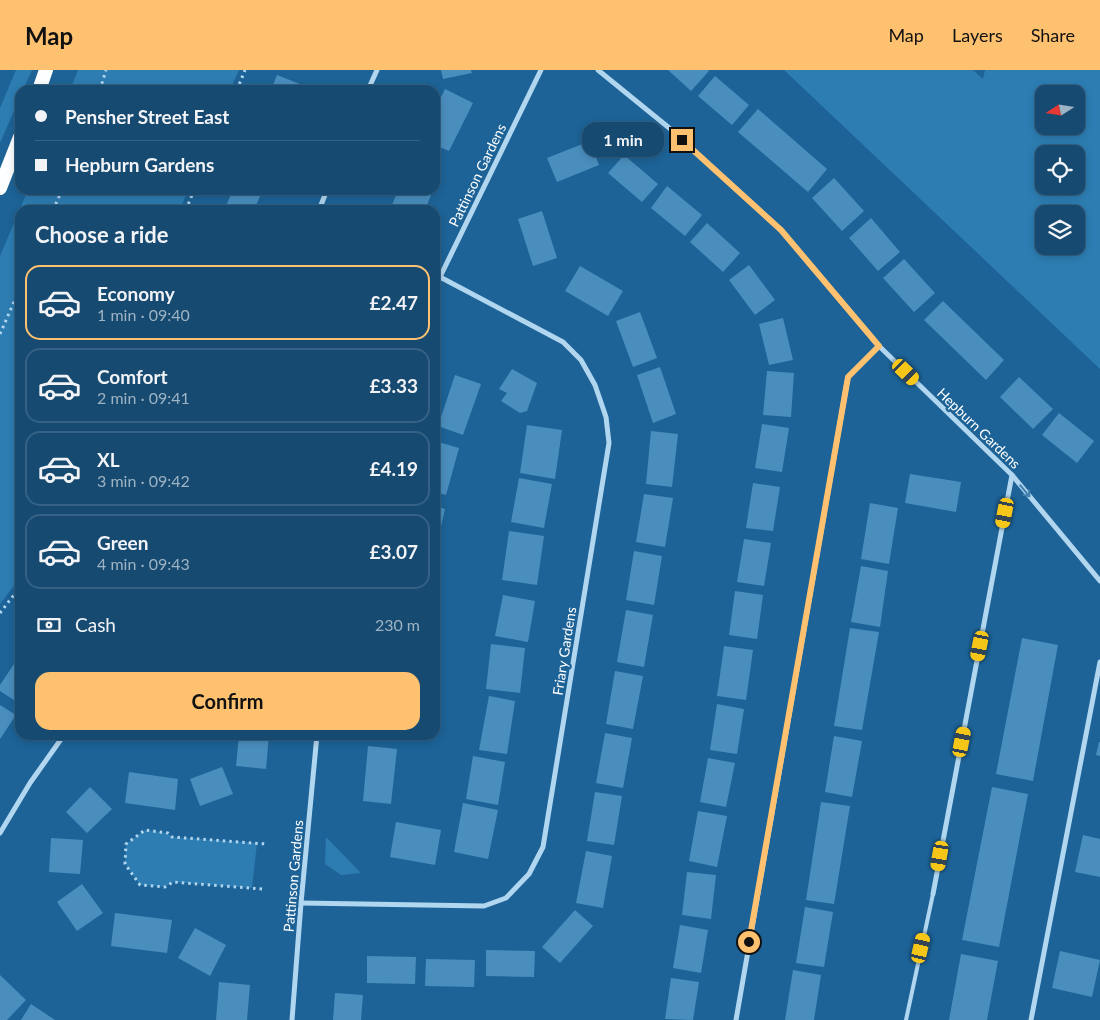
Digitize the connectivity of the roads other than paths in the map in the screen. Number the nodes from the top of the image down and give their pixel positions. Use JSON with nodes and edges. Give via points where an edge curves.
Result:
{"nodes":[{"id":1,"x":46,"y":70,"type":"edge"},
{"id":2,"x":377,"y":70,"type":"edge"},
{"id":3,"x":541,"y":70,"type":"edge"},
{"id":4,"x":598,"y":70,"type":"edge"},
{"id":5,"x":40,"y":85,"type":"edge"},
{"id":6,"x":370,"y":85,"type":"edge"},
{"id":7,"x":15,"y":150,"type":"edge"},
{"id":8,"x":0,"y":188,"type":"edge"},
{"id":9,"x":440,"y":277,"type":"joint"},
{"id":10,"x":879,"y":346,"type":"junction"},
{"id":11,"x":1012,"y":475,"type":"junction"},
{"id":12,"x":1100,"y":579,"type":"edge"},
{"id":13,"x":1100,"y":662,"type":"edge"},
{"id":14,"x":60,"y":740,"type":"edge"},
{"id":15,"x":317,"y":740,"type":"edge"},
{"id":16,"x":0,"y":833,"type":"edge"},
{"id":17,"x":933,"y":894,"type":"joint"},
{"id":18,"x":301,"y":903,"type":"junction"},
{"id":19,"x":292,"y":1020,"type":"edge"},
{"id":20,"x":736,"y":1020,"type":"edge"},
{"id":21,"x":906,"y":1020,"type":"edge"},
{"id":22,"x":1031,"y":1020,"type":"edge"}],
"edges":[{"from":1,"to":5,"type":"highway"},
{"from":2,"to":6,"type":"street"},
{"from":3,"to":9,"type":"street","name":"Pattinson Gardens"},
{"from":4,"to":10,"type":"street","name":"Hepburn Gardens","via":[[668,127],[781,230]]},
{"from":7,"to":8,"type":"highway"},
{"from":9,"to":18,"type":"street","name":"Friary Gardens","via":[[563,342],[581,360],[595,385],[606,417],[610,443],[543,847],[529,874],[506,898],[484,906]]},
{"from":10,"to":11,"type":"street","name":"Hepburn Gardens"},
{"from":10,"to":20,"type":"street","via":[[848,377]]},
{"from":11,"to":12,"type":"street","name":"Hepburn Gardens","one_way":true},
{"from":11,"to":17,"type":"street"},
{"from":13,"to":22,"type":"street"},
{"from":14,"to":16,"type":"street"},
{"from":15,"to":18,"type":"street","name":"Pattinson Gardens"},
{"from":17,"to":21,"type":"lane"},
{"from":18,"to":19,"type":"street","name":"Pattinson Gardens"}]}
